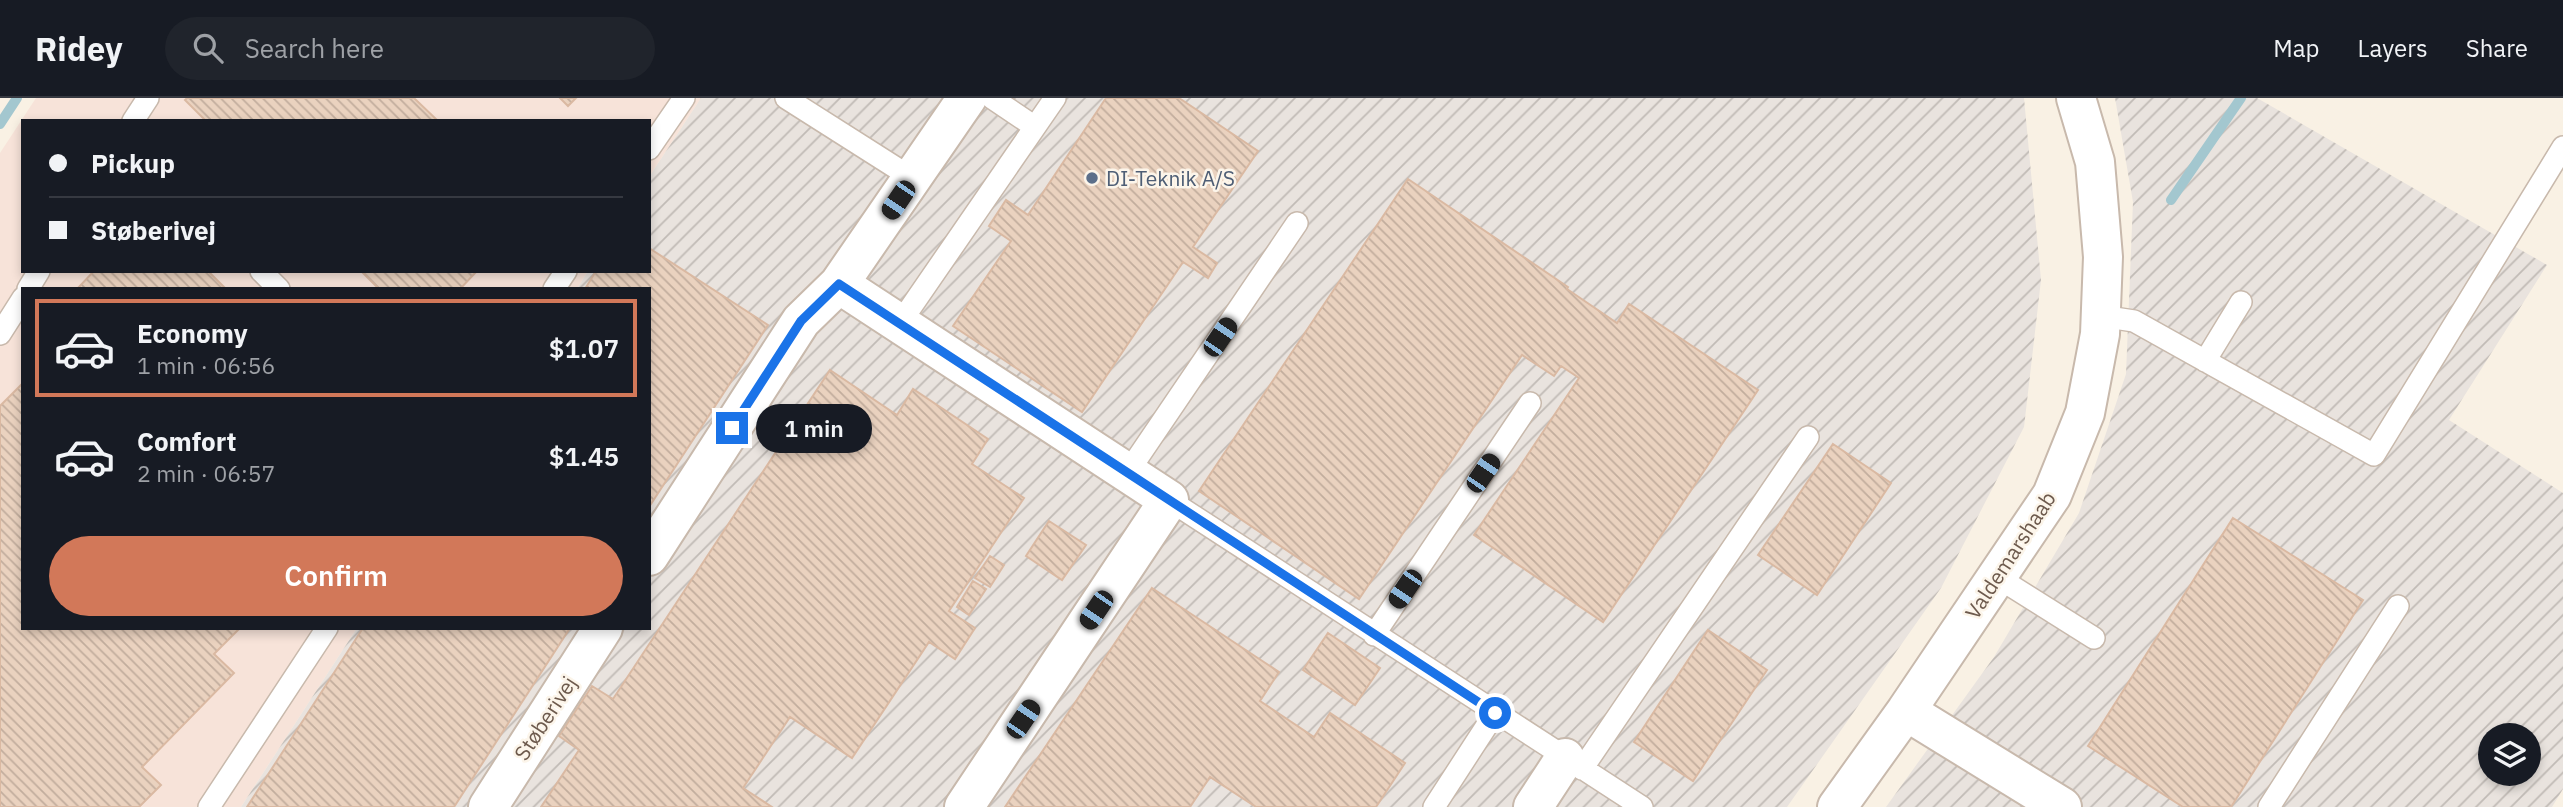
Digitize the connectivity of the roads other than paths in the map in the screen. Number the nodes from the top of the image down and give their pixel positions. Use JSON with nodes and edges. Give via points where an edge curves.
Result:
{"nodes":[{"id":1,"x":148,"y":98,"type":"edge"},
{"id":2,"x":684,"y":98,"type":"edge"},
{"id":3,"x":786,"y":98,"type":"edge"},
{"id":4,"x":967,"y":98,"type":"edge"},
{"id":5,"x":992,"y":98,"type":"edge"},
{"id":6,"x":1055,"y":98,"type":"edge"},
{"id":7,"x":2076,"y":98,"type":"edge"},
{"id":8,"x":134,"y":119,"type":"edge"},
{"id":9,"x":1035,"y":127,"type":"junction"},
{"id":10,"x":651,"y":146,"type":"edge"},
{"id":11,"x":2563,"y":147,"type":"edge"},
{"id":12,"x":912,"y":178,"type":"junction"},
{"id":13,"x":1297,"y":223,"type":"dead end"},
{"id":14,"x":263,"y":273,"type":"edge"},
{"id":15,"x":839,"y":284,"type":"junction"},
{"id":16,"x":277,"y":287,"type":"edge"},
{"id":17,"x":21,"y":301,"type":"edge"},
{"id":18,"x":2241,"y":302,"type":"dead end"},
{"id":19,"x":2101,"y":316,"type":"junction"},
{"id":20,"x":900,"y":323,"type":"junction"},
{"id":21,"x":0,"y":334,"type":"edge"},
{"id":22,"x":2205,"y":361,"type":"junction"},
{"id":23,"x":1530,"y":403,"type":"dead end"},
{"id":24,"x":1808,"y":437,"type":"dead end"},
{"id":25,"x":1128,"y":472,"type":"junction"},
{"id":26,"x":1170,"y":500,"type":"junction"},
{"id":27,"x":651,"y":553,"type":"edge"},
{"id":28,"x":1997,"y":577,"type":"junction"},
{"id":29,"x":2398,"y":606,"type":"dead end"},
{"id":30,"x":326,"y":630,"type":"edge"},
{"id":31,"x":602,"y":630,"type":"edge"},
{"id":32,"x":1374,"y":635,"type":"junction"},
{"id":33,"x":2094,"y":638,"type":"dead end"},
{"id":34,"x":1906,"y":711,"type":"junction"},
{"id":35,"x":1495,"y":713,"type":"junction"},
{"id":36,"x":1574,"y":763,"type":"junction"},
{"id":37,"x":209,"y":807,"type":"edge"},
{"id":38,"x":488,"y":807,"type":"edge"},
{"id":39,"x":964,"y":807,"type":"edge"},
{"id":40,"x":1434,"y":807,"type":"edge"},
{"id":41,"x":1533,"y":807,"type":"edge"},
{"id":42,"x":1642,"y":807,"type":"edge"},
{"id":43,"x":1837,"y":807,"type":"edge"},
{"id":44,"x":2062,"y":807,"type":"edge"},
{"id":45,"x":2269,"y":807,"type":"edge"}],
"edges":[{"from":1,"to":8,"type":"lane"},
{"from":2,"to":10,"type":"lane"},
{"from":3,"to":12,"type":"lane"},
{"from":4,"to":12,"type":"street"},
{"from":5,"to":9,"type":"lane"},
{"from":6,"to":9,"type":"lane"},
{"from":7,"to":19,"type":"street","name":"Valdemarshaab","via":[[2095,162],[2103,257]]},
{"from":9,"to":20,"type":"lane"},
{"from":11,"to":22,"type":"lane","via":[[2374,455]]},
{"from":12,"to":15,"type":"street"},
{"from":13,"to":25,"type":"lane"},
{"from":14,"to":16,"type":"lane"},
{"from":15,"to":20,"type":"street"},
{"from":15,"to":27,"type":"street","via":[[801,321]]},
{"from":17,"to":21,"type":"lane"},
{"from":18,"to":22,"type":"lane"},
{"from":19,"to":22,"type":"lane","via":[[2134,321]]},
{"from":19,"to":28,"type":"street","name":"Valdemarshaab","via":[[2085,413],[2062,471],[2052,495]]},
{"from":20,"to":25,"type":"street"},
{"from":23,"to":32,"type":"lane"},
{"from":24,"to":36,"type":"lane"},
{"from":25,"to":26,"type":"street"},
{"from":26,"to":32,"type":"lane"},
{"from":26,"to":39,"type":"street"},
{"from":28,"to":33,"type":"lane"},
{"from":28,"to":34,"type":"street","name":"Valdemarshaab"},
{"from":29,"to":45,"type":"lane"},
{"from":30,"to":37,"type":"lane"},
{"from":31,"to":38,"type":"street","name":"Støberivej"},
{"from":32,"to":35,"type":"lane"},
{"from":34,"to":43,"type":"street","name":"Valdemarshaab"},
{"from":34,"to":44,"type":"street"},
{"from":35,"to":36,"type":"lane"},
{"from":35,"to":40,"type":"lane"},
{"from":36,"to":41,"type":"street"},
{"from":36,"to":42,"type":"lane"}]}
